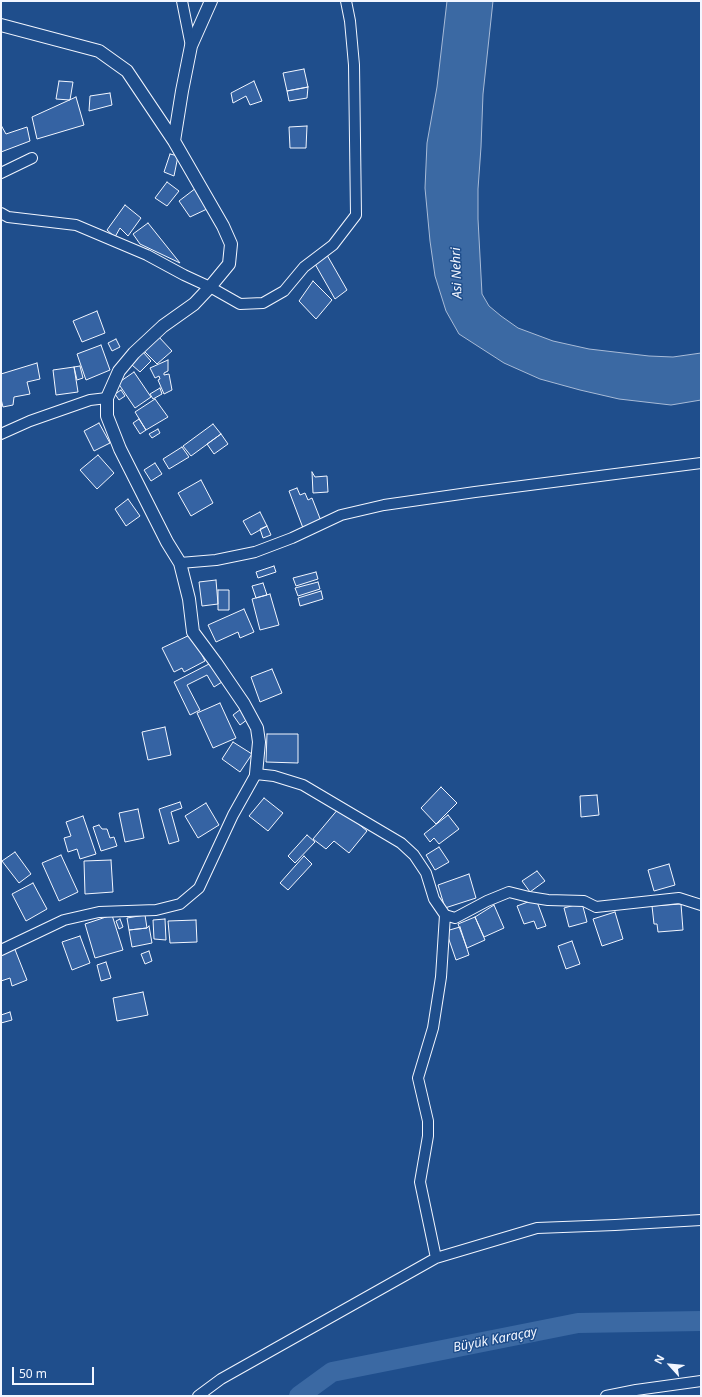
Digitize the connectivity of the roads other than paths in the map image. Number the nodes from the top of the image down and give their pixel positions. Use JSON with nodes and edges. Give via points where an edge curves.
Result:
{"nodes":[{"id":1,"x":182,"y":1,"type":"edge"},
{"id":2,"x":211,"y":1,"type":"edge"},
{"id":3,"x":346,"y":1,"type":"edge"},
{"id":4,"x":1,"y":26,"type":"edge"},
{"id":5,"x":190,"y":46,"type":"junction"},
{"id":6,"x":174,"y":141,"type":"junction"},
{"id":7,"x":32,"y":158,"type":"dead end"},
{"id":8,"x":1,"y":173,"type":"edge"},
{"id":9,"x":1,"y":213,"type":"edge"},
{"id":10,"x":210,"y":287,"type":"junction"},
{"id":11,"x":107,"y":398,"type":"junction"},
{"id":12,"x":1,"y":434,"type":"edge"},
{"id":13,"x":701,"y":463,"type":"edge"},
{"id":14,"x":180,"y":563,"type":"junction"},
{"id":15,"x":256,"y":774,"type":"junction"},
{"id":16,"x":701,"y":906,"type":"edge"},
{"id":17,"x":445,"y":915,"type":"junction"},
{"id":18,"x":1,"y":950,"type":"edge"},
{"id":19,"x":701,"y":1220,"type":"edge"},
{"id":20,"x":436,"y":1258,"type":"junction"},
{"id":21,"x":701,"y":1380,"type":"edge"},
{"id":22,"x":198,"y":1396,"type":"edge"},
{"id":23,"x":606,"y":1396,"type":"edge"}],
"edges":[{"from":1,"to":5,"type":"street"},
{"from":2,"to":5,"type":"street"},
{"from":3,"to":10,"type":"street","via":[[354,65],[356,215],[333,245],[304,267],[284,291],[264,303],[240,304]]},
{"from":4,"to":6,"type":"street","via":[[99,51],[128,71]]},
{"from":5,"to":6,"type":"street"},
{"from":6,"to":10,"type":"street","via":[[231,244],[229,264]]},
{"from":7,"to":8,"type":"street"},
{"from":9,"to":10,"type":"street","via":[[8,217],[76,225]]},
{"from":10,"to":11,"type":"street","via":[[194,304],[162,326],[134,353],[119,371]]},
{"from":11,"to":12,"type":"street","via":[[90,400]]},
{"from":11,"to":14,"type":"street","via":[[107,416],[120,449]]},
{"from":13,"to":14,"type":"street","via":[[384,505],[341,515],[255,552],[216,560]]},
{"from":14,"to":15,"type":"street","via":[[189,599],[193,632],[244,704],[257,728],[259,742]]},
{"from":15,"to":17,"type":"street","via":[[274,776],[303,785],[401,843],[414,855],[426,873],[434,900]]},
{"from":15,"to":18,"type":"street","via":[[233,815],[199,888],[180,904],[156,910],[99,912],[64,920]]},
{"from":16,"to":17,"type":"street","via":[[679,898],[596,908],[584,901],[548,900],[509,892],[487,900],[455,918]]},
{"from":17,"to":20,"type":"street","via":[[441,977],[433,1028],[418,1078],[428,1121],[420,1182]]},
{"from":19,"to":20,"type":"street","via":[[537,1228]]},
{"from":20,"to":22,"type":"street","via":[[221,1379]]},
{"from":21,"to":23,"type":"street"}]}
